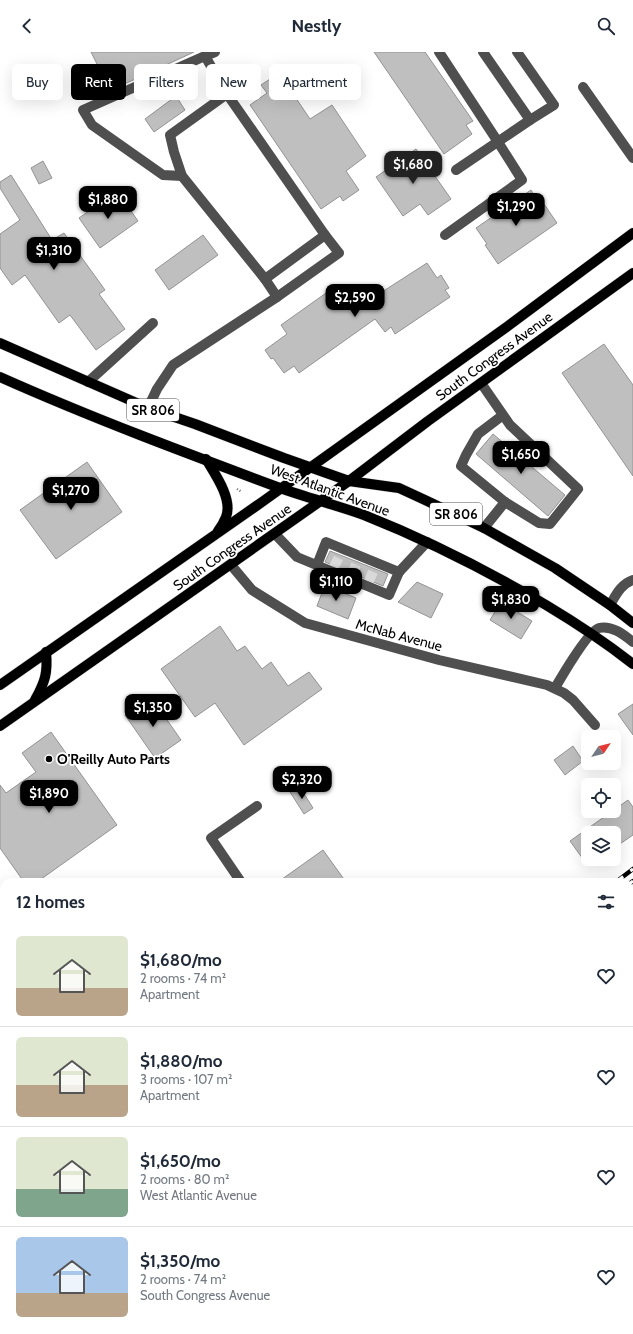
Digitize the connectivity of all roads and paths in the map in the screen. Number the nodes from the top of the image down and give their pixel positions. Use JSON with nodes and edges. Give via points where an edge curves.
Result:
{"nodes":[{"id":1,"x":215,"y":52,"type":"edge"},
{"id":2,"x":439,"y":52,"type":"edge"},
{"id":3,"x":483,"y":52,"type":"edge"},
{"id":4,"x":517,"y":52,"type":"edge"},
{"id":5,"x":205,"y":56,"type":"junction"},
{"id":6,"x":210,"y":64,"type":"edge"},
{"id":7,"x":583,"y":88,"type":"dead end"},
{"id":8,"x":218,"y":100,"type":"edge"},
{"id":9,"x":231,"y":100,"type":"edge"},
{"id":10,"x":530,"y":120,"type":"junction"},
{"id":11,"x":498,"y":142,"type":"junction"},
{"id":12,"x":633,"y":158,"type":"edge"},
{"id":13,"x":456,"y":170,"type":"dead end"},
{"id":14,"x":182,"y":176,"type":"junction"},
{"id":15,"x":633,"y":233,"type":"edge"},
{"id":16,"x":325,"y":235,"type":"junction"},
{"id":17,"x":445,"y":235,"type":"dead end"},
{"id":18,"x":633,"y":273,"type":"edge"},
{"id":19,"x":265,"y":279,"type":"junction"},
{"id":20,"x":277,"y":297,"type":"junction"},
{"id":21,"x":153,"y":323,"type":"dead end"},
{"id":22,"x":0,"y":343,"type":"edge"},
{"id":23,"x":0,"y":377,"type":"edge"},
{"id":24,"x":88,"y":382,"type":"junction"},
{"id":25,"x":481,"y":383,"type":"junction"},
{"id":26,"x":148,"y":408,"type":"junction"},
{"id":27,"x":503,"y":415,"type":"junction"},
{"id":28,"x":206,"y":459,"type":"junction"},
{"id":29,"x":310,"y":468,"type":"junction"},
{"id":30,"x":349,"y":481,"type":"junction"},
{"id":31,"x":282,"y":488,"type":"junction"},
{"id":32,"x":237,"y":489,"type":"dead end"},
{"id":33,"x":242,"y":492,"type":"dead end"},
{"id":34,"x":322,"y":501,"type":"junction"},
{"id":35,"x":505,"y":502,"type":"junction"},
{"id":36,"x":484,"y":528,"type":"junction"},
{"id":37,"x":217,"y":534,"type":"junction"},
{"id":38,"x":275,"y":534,"type":"junction"},
{"id":39,"x":427,"y":542,"type":"junction"},
{"id":40,"x":231,"y":565,"type":"junction"},
{"id":41,"x":317,"y":565,"type":"junction"},
{"id":42,"x":399,"y":572,"type":"junction"},
{"id":43,"x":633,"y":580,"type":"edge"},
{"id":44,"x":610,"y":605,"type":"junction"},
{"id":45,"x":633,"y":623,"type":"edge"},
{"id":46,"x":591,"y":634,"type":"junction"},
{"id":47,"x":633,"y":642,"type":"edge"},
{"id":48,"x":46,"y":652,"type":"junction"},
{"id":49,"x":633,"y":664,"type":"edge"},
{"id":50,"x":0,"y":685,"type":"edge"},
{"id":51,"x":555,"y":688,"type":"junction"},
{"id":52,"x":34,"y":702,"type":"junction"},
{"id":53,"x":596,"y":725,"type":"dead end"},
{"id":54,"x":0,"y":726,"type":"edge"},
{"id":55,"x":257,"y":806,"type":"dead end"},
{"id":56,"x":238,"y":878,"type":"edge"}],
"edges":[{"from":1,"to":5,"type":"street"},
{"from":2,"to":11,"type":"street"},
{"from":3,"to":10,"type":"street"},
{"from":4,"to":10,"type":"street","via":[[554,105]]},
{"from":5,"to":6,"type":"street"},
{"from":5,"to":14,"type":"street","via":[[83,110],[92,125],[163,175]]},
{"from":7,"to":12,"type":"street"},
{"from":8,"to":14,"type":"street","via":[[170,134]]},
{"from":9,"to":16,"type":"street"},
{"from":10,"to":11,"type":"street"},
{"from":11,"to":13,"type":"street"},
{"from":11,"to":17,"type":"street","via":[[522,180]]},
{"from":14,"to":19,"type":"street"},
{"from":15,"to":29,"type":"main road","name":"South Congress Avenue"},
{"from":16,"to":19,"type":"street"},
{"from":16,"to":20,"type":"street","via":[[339,254]]},
{"from":18,"to":25,"type":"main road","name":"South Congress Avenue"},
{"from":19,"to":20,"type":"street"},
{"from":20,"to":26,"type":"street","via":[[173,365]]},
{"from":21,"to":24,"type":"street"},
{"from":22,"to":24,"type":"main road","name":"West Atlantic Avenue","number":"SR 806"},
{"from":23,"to":28,"type":"main road","name":"West Atlantic Avenue","number":"SR 806","via":[[106,423]]},
{"from":24,"to":26,"type":"main road","name":"West Atlantic Avenue","number":"SR 806"},
{"from":25,"to":27,"type":"street"},
{"from":25,"to":30,"type":"main road","name":"South Congress Avenue"},
{"from":26,"to":29,"type":"main road","name":"West Atlantic Avenue","number":"SR 806"},
{"from":27,"to":35,"type":"street","via":[[478,434],[461,466]]},
{"from":27,"to":35,"type":"street","via":[[510,425],[578,489],[550,524],[539,523]]},
{"from":28,"to":31,"type":"main road","name":"West Atlantic Avenue","number":"SR 806"},
{"from":28,"to":37,"type":"main road","via":[[227,500],[227,516]]},
{"from":29,"to":30,"type":"main road","name":"West Atlantic Avenue","number":"SR 806"},
{"from":29,"to":31,"type":"main road","name":"South Congress Avenue"},
{"from":30,"to":34,"type":"main road","name":"South Congress Avenue"},
{"from":30,"to":36,"type":"main road","name":"West Atlantic Avenue","number":"SR 806","via":[[399,488]]},
{"from":31,"to":34,"type":"main road","name":"West Atlantic Avenue","number":"SR 806"},
{"from":31,"to":37,"type":"main road","name":"South Congress Avenue"},
{"from":32,"to":33,"type":"path"},
{"from":34,"to":38,"type":"main road","name":"South Congress Avenue"},
{"from":34,"to":39,"type":"main road","name":"West Atlantic Avenue","number":"SR 806"},
{"from":35,"to":36,"type":"street"},
{"from":36,"to":44,"type":"main road","name":"West Atlantic Avenue","number":"SR 806","via":[[555,568]]},
{"from":37,"to":48,"type":"main road","name":"South Congress Avenue"},
{"from":38,"to":40,"type":"main road","name":"South Congress Avenue"},
{"from":38,"to":41,"type":"street","via":[[297,557]]},
{"from":39,"to":42,"type":"street"},
{"from":39,"to":46,"type":"main road","name":"West Atlantic Avenue","number":"SR 806","via":[[510,584]]},
{"from":40,"to":51,"type":"street","name":"McNab Avenue","via":[[252,590],[305,623],[439,660]]},
{"from":40,"to":52,"type":"main road","name":"South Congress Avenue"},
{"from":41,"to":42,"type":"street","via":[[333,569],[389,595]]},
{"from":41,"to":42,"type":"street","via":[[326,542],[376,565]]},
{"from":43,"to":44,"type":"street","via":[[620,588]]},
{"from":44,"to":45,"type":"main road","name":"West Atlantic Avenue","number":"SR 806"},
{"from":46,"to":47,"type":"street","via":[[598,628],[604,628],[617,631]]},
{"from":46,"to":49,"type":"main road","name":"West Atlantic Avenue","number":"SR 806"},
{"from":46,"to":51,"type":"street"},
{"from":48,"to":50,"type":"main road","name":"South Congress Avenue"},
{"from":48,"to":52,"type":"main road","via":[[48,667],[44,683]]},
{"from":51,"to":53,"type":"street","name":"McNab Avenue","via":[[573,700]]},
{"from":52,"to":54,"type":"main road","name":"South Congress Avenue"},
{"from":55,"to":56,"type":"street","via":[[211,838]]}]}
